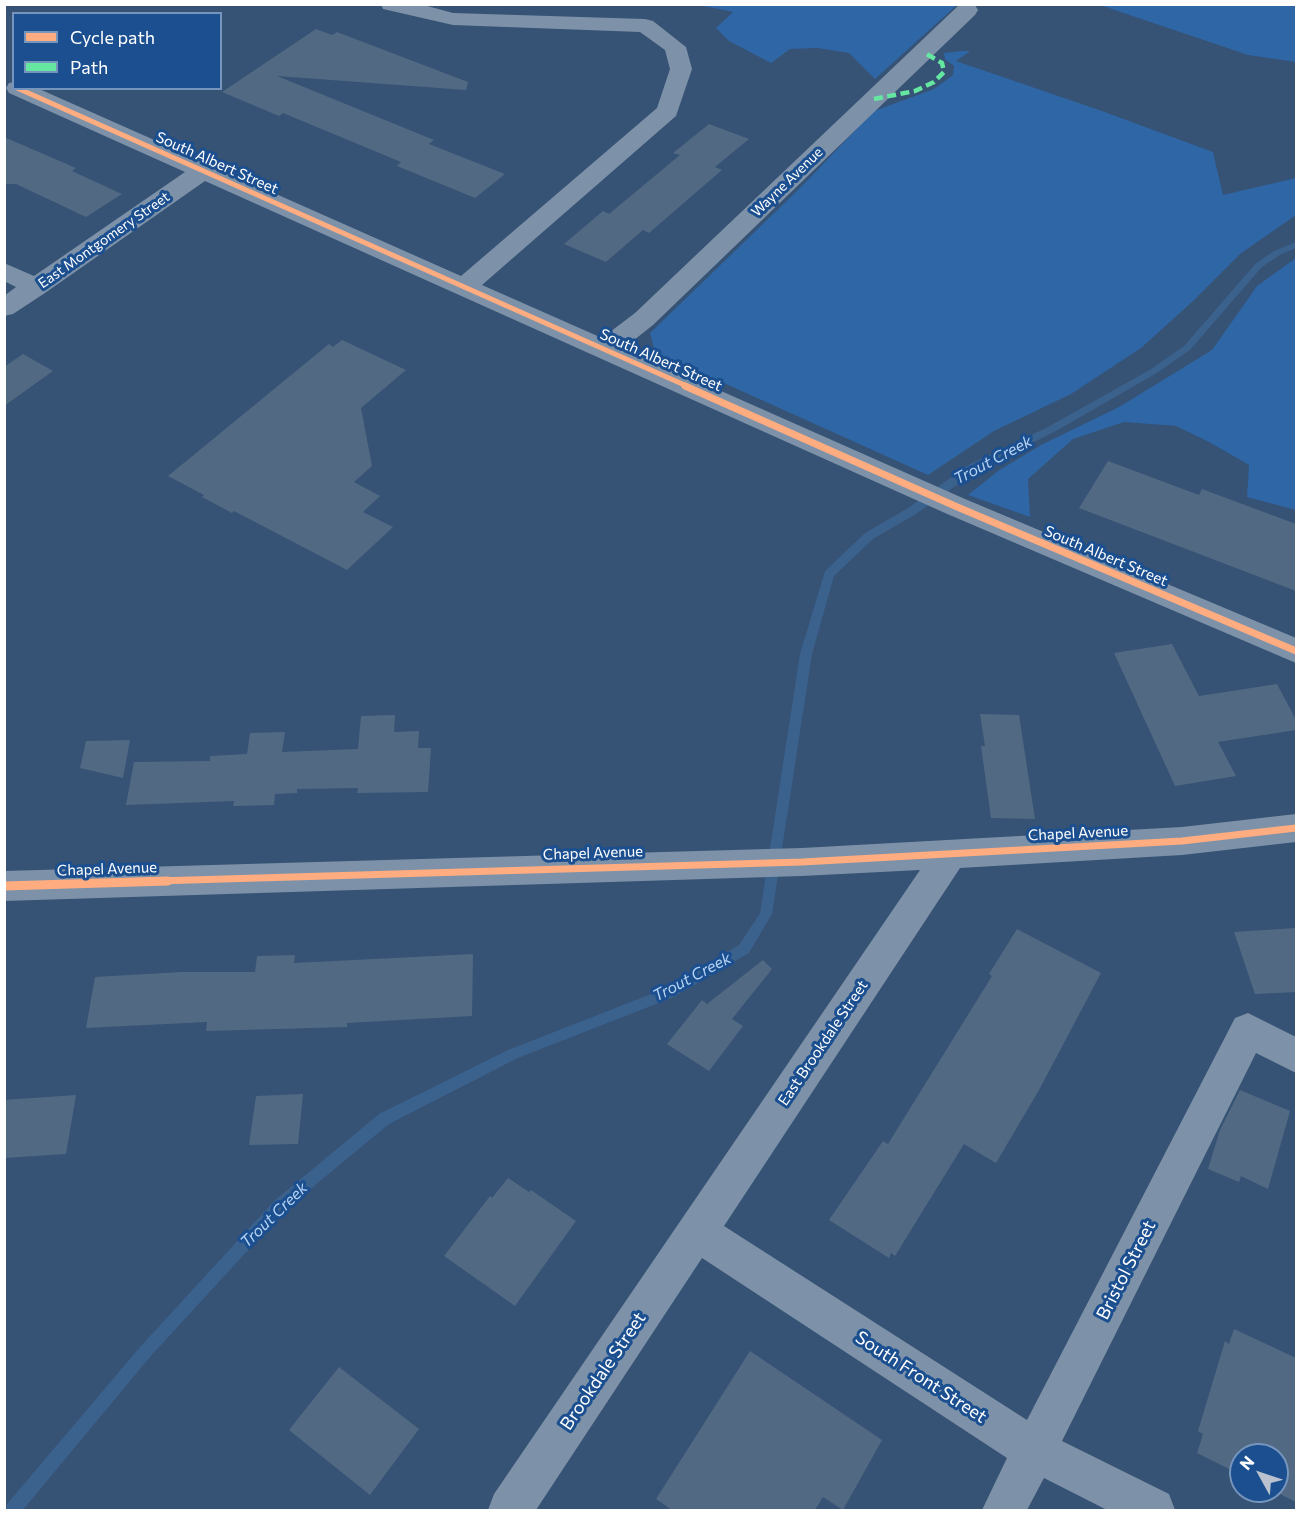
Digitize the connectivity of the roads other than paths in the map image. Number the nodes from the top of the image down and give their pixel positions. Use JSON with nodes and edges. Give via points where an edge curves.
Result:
{"nodes":[{"id":1,"x":391,"y":4,"type":"edge"},
{"id":2,"x":967,"y":10,"type":"dead end"},
{"id":3,"x":20,"y":90,"type":"edge"},
{"id":4,"x":203,"y":171,"type":"junction"},
{"id":5,"x":4,"y":271,"type":"edge"},
{"id":6,"x":36,"y":287,"type":"junction"},
{"id":7,"x":464,"y":287,"type":"junction"},
{"id":8,"x":4,"y":308,"type":"edge"},
{"id":9,"x":604,"y":349,"type":"junction"},
{"id":10,"x":1296,"y":651,"type":"edge"},
{"id":11,"x":1296,"y":828,"type":"edge"},
{"id":12,"x":1296,"y":834,"type":"edge"},
{"id":13,"x":1182,"y":841,"type":"junction"},
{"id":14,"x":950,"y":854,"type":"junction"},
{"id":15,"x":4,"y":886,"type":"edge"},
{"id":16,"x":1296,"y":1056,"type":"edge"},
{"id":17,"x":696,"y":1231,"type":"junction"},
{"id":18,"x":1034,"y":1450,"type":"junction"},
{"id":19,"x":510,"y":1510,"type":"edge"},
{"id":20,"x":1004,"y":1510,"type":"edge"},
{"id":21,"x":1153,"y":1510,"type":"edge"}],
"edges":[{"from":1,"to":7,"type":"street","via":[[453,19],[645,26],[675,47],[681,69],[668,111]]},
{"from":2,"to":9,"type":"street","name":"Wayne Avenue","via":[[644,319]]},
{"from":3,"to":4,"type":"street","name":"South Albert Street"},
{"from":4,"to":6,"type":"street","name":"East Montgomery Street"},
{"from":4,"to":7,"type":"street","name":"South Albert Street"},
{"from":5,"to":6,"type":"street"},
{"from":6,"to":8,"type":"street","name":"East Montgomery Street"},
{"from":7,"to":9,"type":"street","name":"South Albert Street"},
{"from":9,"to":10,"type":"street","name":"South Albert Street","via":[[955,506]]},
{"from":11,"to":13,"type":"street","name":"Chapel Avenue"},
{"from":12,"to":13,"type":"street","name":"Chapel Avenue"},
{"from":13,"to":14,"type":"street","name":"Chapel Avenue"},
{"from":14,"to":15,"type":"street","name":"Chapel Avenue"},
{"from":14,"to":17,"type":"street","name":"East Brookdale Street"},
{"from":16,"to":18,"type":"street","name":"Bristol Street","via":[[1248,1030]]},
{"from":17,"to":18,"type":"street","name":"South Front Street"},
{"from":17,"to":19,"type":"street","name":"Brookdale Street"},
{"from":18,"to":20,"type":"street","name":"Bristol Street"},
{"from":18,"to":21,"type":"street","name":"South Front Street"}]}
